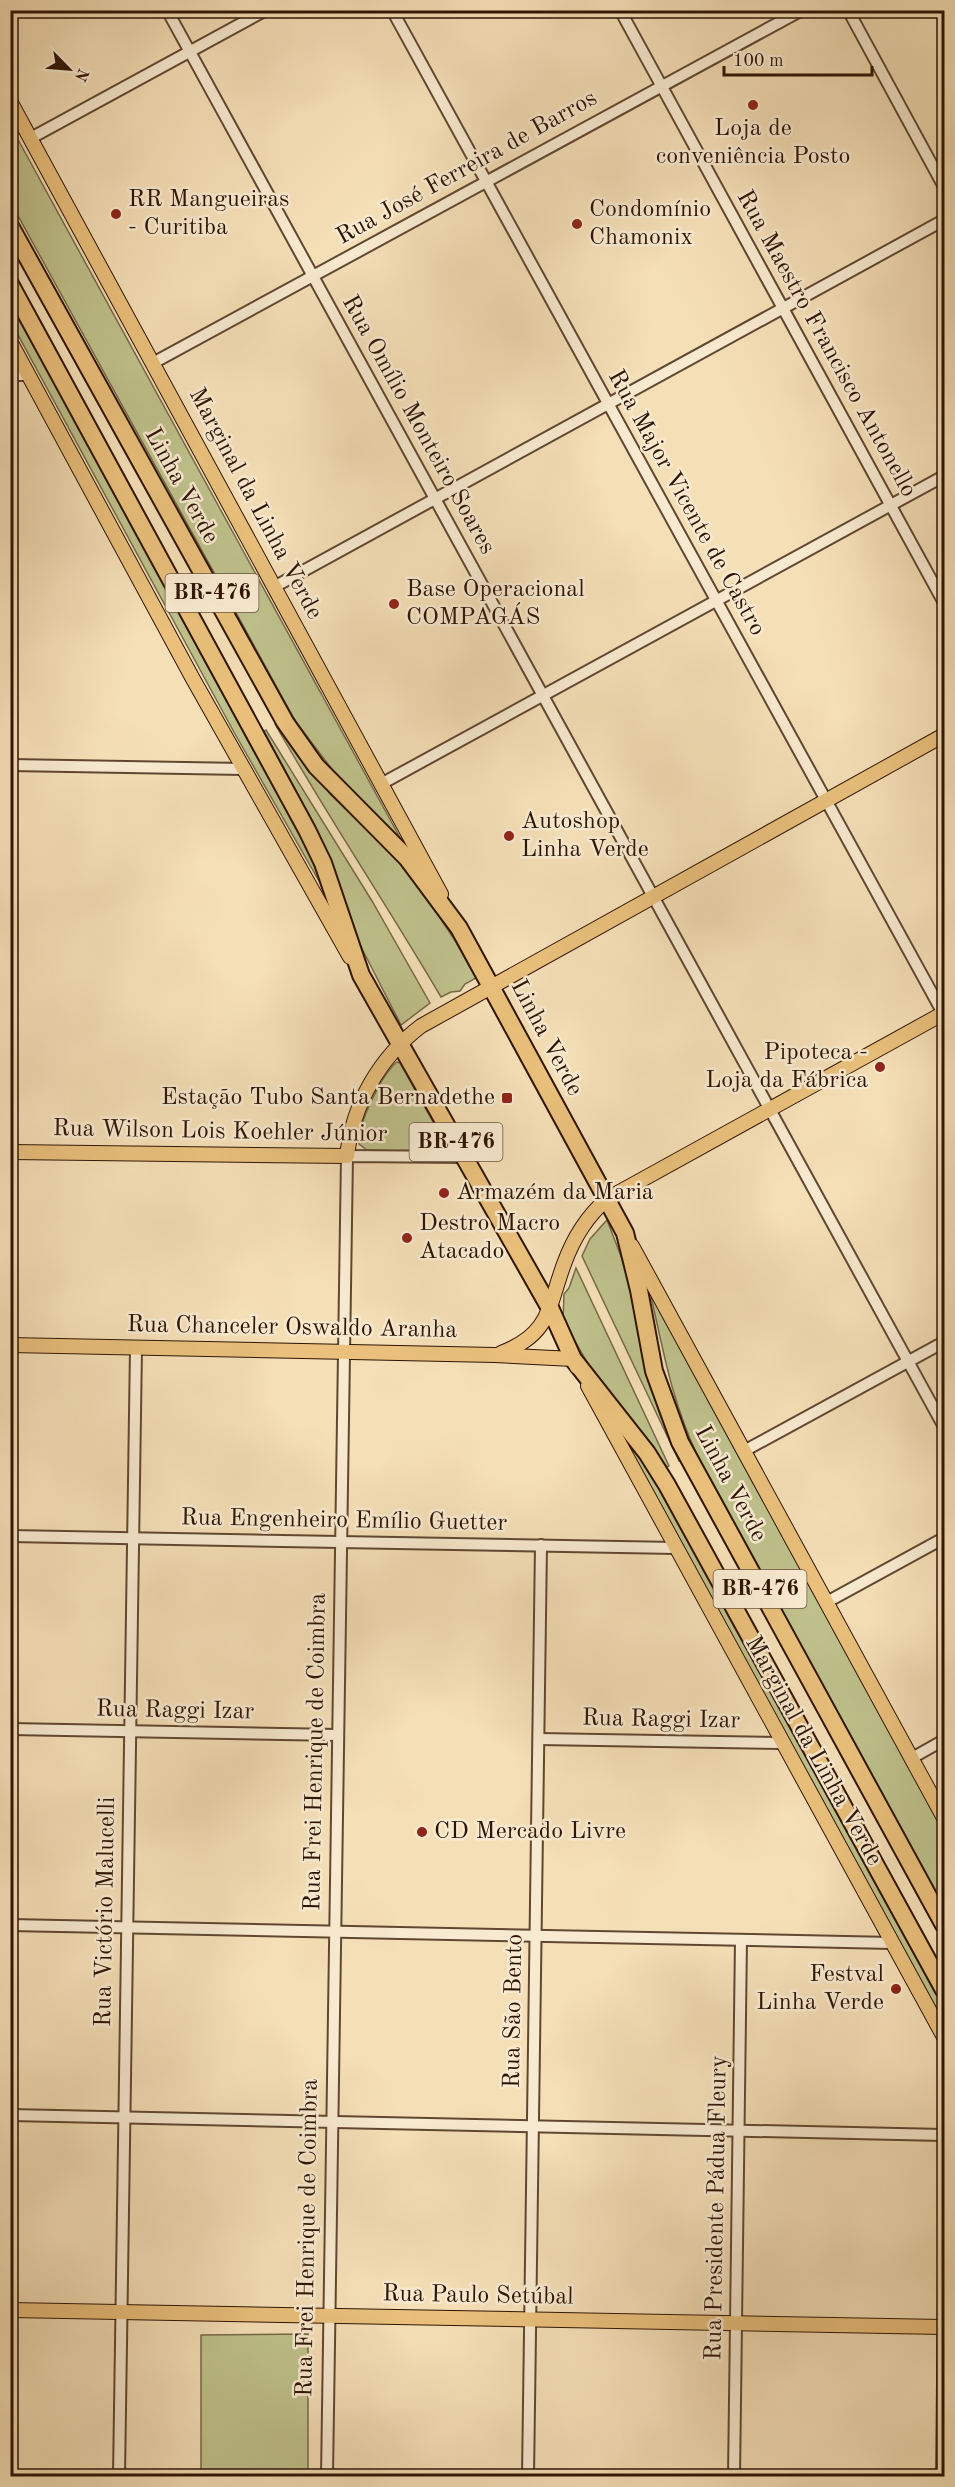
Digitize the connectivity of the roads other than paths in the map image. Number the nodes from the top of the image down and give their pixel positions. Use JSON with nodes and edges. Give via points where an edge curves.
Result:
{"nodes":[{"id":1,"x":167,"y":10,"type":"edge"},
{"id":2,"x":266,"y":10,"type":"edge"},
{"id":3,"x":392,"y":10,"type":"edge"},
{"id":4,"x":620,"y":10,"type":"edge"},
{"id":5,"x":802,"y":10,"type":"edge"},
{"id":6,"x":848,"y":10,"type":"edge"},
{"id":7,"x":190,"y":52,"type":"junction"},
{"id":8,"x":661,"y":87,"type":"junction"},
{"id":9,"x":10,"y":101,"type":"edge"},
{"id":10,"x":31,"y":138,"type":"junction"},
{"id":11,"x":486,"y":182,"type":"junction"},
{"id":12,"x":945,"y":187,"type":"edge"},
{"id":13,"x":945,"y":220,"type":"edge"},
{"id":14,"x":10,"y":226,"type":"edge"},
{"id":15,"x":313,"y":276,"type":"junction"},
{"id":16,"x":10,"y":284,"type":"edge"},
{"id":17,"x":783,"y":309,"type":"junction"},
{"id":18,"x":10,"y":341,"type":"edge"},
{"id":19,"x":153,"y":363,"type":"junction"},
{"id":20,"x":10,"y":375,"type":"edge"},
{"id":21,"x":28,"y":375,"type":"junction"},
{"id":22,"x":608,"y":405,"type":"junction"},
{"id":23,"x":945,"y":476,"type":"edge"},
{"id":24,"x":435,"y":499,"type":"junction"},
{"id":25,"x":891,"y":506,"type":"junction"},
{"id":26,"x":274,"y":587,"type":"junction"},
{"id":27,"x":716,"y":601,"type":"junction"},
{"id":28,"x":945,"y":603,"type":"edge"},
{"id":29,"x":543,"y":696,"type":"junction"},
{"id":30,"x":945,"y":735,"type":"edge"},
{"id":31,"x":10,"y":765,"type":"edge"},
{"id":32,"x":243,"y":769,"type":"junction"},
{"id":33,"x":381,"y":784,"type":"junction"},
{"id":34,"x":826,"y":800,"type":"junction"},
{"id":35,"x":653,"y":896,"type":"junction"},
{"id":36,"x":459,"y":928,"type":"junction"},
{"id":37,"x":362,"y":975,"type":"junction"},
{"id":38,"x":490,"y":985,"type":"junction"},
{"id":39,"x":944,"y":1014,"type":"edge"},
{"id":40,"x":400,"y":1043,"type":"junction"},
{"id":41,"x":770,"y":1109,"type":"junction"},
{"id":42,"x":10,"y":1152,"type":"edge"},
{"id":43,"x":347,"y":1156,"type":"junction"},
{"id":44,"x":465,"y":1158,"type":"junction"},
{"id":45,"x":607,"y":1199,"type":"junction"},
{"id":46,"x":625,"y":1233,"type":"junction"},
{"id":47,"x":551,"y":1310,"type":"junction"},
{"id":48,"x":945,"y":1342,"type":"edge"},
{"id":49,"x":10,"y":1344,"type":"edge"},
{"id":50,"x":136,"y":1348,"type":"junction"},
{"id":51,"x":344,"y":1353,"type":"junction"},
{"id":52,"x":495,"y":1355,"type":"junction"},
{"id":53,"x":573,"y":1359,"type":"junction"},
{"id":54,"x":908,"y":1361,"type":"junction"},
{"id":55,"x":945,"y":1427,"type":"edge"},
{"id":56,"x":744,"y":1451,"type":"junction"},
{"id":57,"x":10,"y":1536,"type":"edge"},
{"id":58,"x":133,"y":1538,"type":"junction"},
{"id":59,"x":945,"y":1538,"type":"edge"},
{"id":60,"x":341,"y":1542,"type":"junction"},
{"id":61,"x":541,"y":1545,"type":"junction"},
{"id":62,"x":676,"y":1548,"type":"junction"},
{"id":63,"x":827,"y":1602,"type":"junction"},
{"id":64,"x":10,"y":1729,"type":"edge"},
{"id":65,"x":130,"y":1732,"type":"junction"},
{"id":66,"x":338,"y":1735,"type":"junction"},
{"id":67,"x":538,"y":1739,"type":"junction"},
{"id":68,"x":945,"y":1740,"type":"edge"},
{"id":69,"x":783,"y":1743,"type":"junction"},
{"id":70,"x":912,"y":1758,"type":"junction"},
{"id":71,"x":945,"y":1818,"type":"edge"},
{"id":72,"x":10,"y":1925,"type":"edge"},
{"id":73,"x":945,"y":1925,"type":"edge"},
{"id":74,"x":127,"y":1928,"type":"junction"},
{"id":75,"x":335,"y":1932,"type":"junction"},
{"id":76,"x":536,"y":1936,"type":"junction"},
{"id":77,"x":741,"y":1940,"type":"junction"},
{"id":78,"x":893,"y":1943,"type":"junction"},
{"id":79,"x":945,"y":1990,"type":"edge"},
{"id":80,"x":945,"y":2037,"type":"edge"},
{"id":81,"x":10,"y":2115,"type":"edge"},
{"id":82,"x":124,"y":2117,"type":"junction"},
{"id":83,"x":332,"y":2122,"type":"junction"},
{"id":84,"x":533,"y":2126,"type":"junction"},
{"id":85,"x":739,"y":2130,"type":"junction"},
{"id":86,"x":945,"y":2135,"type":"edge"},
{"id":87,"x":945,"y":2286,"type":"edge"},
{"id":88,"x":10,"y":2310,"type":"edge"},
{"id":89,"x":122,"y":2312,"type":"junction"},
{"id":90,"x":329,"y":2316,"type":"junction"},
{"id":91,"x":530,"y":2320,"type":"junction"},
{"id":92,"x":736,"y":2324,"type":"junction"},
{"id":93,"x":944,"y":2327,"type":"edge"},
{"id":94,"x":119,"y":2476,"type":"edge"},
{"id":95,"x":327,"y":2476,"type":"edge"},
{"id":96,"x":528,"y":2476,"type":"edge"},
{"id":97,"x":734,"y":2476,"type":"edge"},
{"id":98,"x":942,"y":2476,"type":"edge"}],
"edges":[{"from":1,"to":7,"type":"street","name":"Rua Omílio Monteiro Soares"},
{"from":2,"to":7,"type":"street"},
{"from":3,"to":11,"type":"street","name":"Rua Major Vicente de Castro"},
{"from":4,"to":8,"type":"street","name":"Rua Maestro Francisco Antonello"},
{"from":5,"to":8,"type":"street","name":"Rua José Ferreira de Barros"},
{"from":6,"to":12,"type":"street"},
{"from":7,"to":10,"type":"street"},
{"from":7,"to":15,"type":"street","name":"Rua Omílio Monteiro Soares"},
{"from":8,"to":11,"type":"street","name":"Rua José Ferreira de Barros"},
{"from":8,"to":17,"type":"street","name":"Rua Maestro Francisco Antonello"},
{"from":9,"to":10,"type":"main road","name":"Marginal da Linha Verde"},
{"from":10,"to":19,"type":"main road","name":"Marginal da Linha Verde"},
{"from":11,"to":15,"type":"street","name":"Rua José Ferreira de Barros"},
{"from":11,"to":22,"type":"street","name":"Rua Major Vicente de Castro"},
{"from":13,"to":17,"type":"street"},
{"from":14,"to":36,"type":"highway","name":"Linha Verde","number":"BR-476","via":[[285,722],[316,766],[407,858]]},
{"from":15,"to":19,"type":"street","name":"Rua José Ferreira de Barros"},
{"from":15,"to":24,"type":"street","name":"Rua Omílio Monteiro Soares"},
{"from":16,"to":37,"type":"highway","number":"BR-476","via":[[307,830],[323,863]]},
{"from":17,"to":22,"type":"street"},
{"from":17,"to":25,"type":"street","name":"Rua Maestro Francisco Antonello"},
{"from":18,"to":21,"type":"main road"},
{"from":19,"to":26,"type":"main road","name":"Marginal da Linha Verde"},
{"from":20,"to":21,"type":"street"},
{"from":21,"to":32,"type":"main road"},
{"from":22,"to":24,"type":"street"},
{"from":22,"to":27,"type":"street","name":"Rua Major Vicente de Castro"},
{"from":23,"to":25,"type":"street"},
{"from":24,"to":26,"type":"street"},
{"from":24,"to":29,"type":"street","name":"Rua Omílio Monteiro Soares"},
{"from":25,"to":27,"type":"street"},
{"from":25,"to":28,"type":"street","name":"Rua Maestro Francisco Antonello"},
{"from":26,"to":33,"type":"main road","name":"Marginal da Linha Verde"},
{"from":27,"to":29,"type":"street"},
{"from":27,"to":34,"type":"street","name":"Rua Major Vicente de Castro"},
{"from":29,"to":33,"type":"street"},
{"from":29,"to":35,"type":"street","name":"Rua Omílio Monteiro Soares"},
{"from":30,"to":34,"type":"main road","name":"Rua Frei Henrique de Coimbra"},
{"from":31,"to":32,"type":"street"},
{"from":32,"to":37,"type":"main road"},
{"from":33,"to":36,"type":"main road","name":"Marginal da Linha Verde"},
{"from":34,"to":35,"type":"main road","name":"Rua Frei Henrique de Coimbra"},
{"from":34,"to":39,"type":"street","name":"Rua Major Vicente de Castro"},
{"from":35,"to":38,"type":"main road","name":"Rua Frei Henrique de Coimbra"},
{"from":35,"to":41,"type":"street","name":"Rua Omílio Monteiro Soares"},
{"from":36,"to":38,"type":"highway","name":"Linha Verde","number":"BR-476"},
{"from":37,"to":40,"type":"highway","number":"BR-476"},
{"from":38,"to":40,"type":"main road","name":"Rua Frei Henrique de Coimbra"},
{"from":38,"to":45,"type":"highway","name":"Linha Verde","number":"BR-476"},
{"from":39,"to":41,"type":"main road"},
{"from":40,"to":43,"type":"main road","name":"Rua Frei Henrique de Coimbra","via":[[378,1069],[361,1102]]},
{"from":40,"to":44,"type":"highway","number":"BR-476"},
{"from":41,"to":45,"type":"main road"},
{"from":41,"to":54,"type":"street","name":"Rua Omílio Monteiro Soares"},
{"from":42,"to":43,"type":"main road","name":"Rua Wilson Lois Koehler Júnior"},
{"from":43,"to":44,"type":"street","name":"Rua Wilson Lois Koehler Júnior"},
{"from":43,"to":51,"type":"street","name":"Rua Frei Henrique de Coimbra"},
{"from":44,"to":47,"type":"highway","number":"BR-476"},
{"from":45,"to":46,"type":"highway","name":"Linha Verde","number":"BR-476"},
{"from":45,"to":47,"type":"main road","via":[[588,1218],[572,1244]]},
{"from":46,"to":56,"type":"main road"},
{"from":46,"to":73,"type":"highway","name":"Linha Verde","number":"BR-476","via":[[656,1380],[680,1442]]},
{"from":47,"to":52,"type":"main road","via":[[531,1336]]},
{"from":47,"to":53,"type":"highway","number":"BR-476"},
{"from":48,"to":54,"type":"street"},
{"from":49,"to":50,"type":"main road","name":"Rua Chanceler Oswaldo Aranha"},
{"from":50,"to":51,"type":"main road","name":"Rua Chanceler Oswaldo Aranha"},
{"from":50,"to":58,"type":"street","name":"Rua Victório Malucelli"},
{"from":51,"to":52,"type":"main road","name":"Rua Chanceler Oswaldo Aranha"},
{"from":51,"to":60,"type":"street","name":"Rua Frei Henrique de Coimbra"},
{"from":52,"to":53,"type":"main road","name":"Rua Chanceler Oswaldo Aranha"},
{"from":53,"to":62,"type":"main road","name":"Marginal da Linha Verde"},
{"from":53,"to":79,"type":"highway","number":"BR-476","via":[[647,1453],[667,1485]]},
{"from":54,"to":55,"type":"street","name":"Rua Omílio Monteiro Soares"},
{"from":54,"to":56,"type":"street"},
{"from":56,"to":63,"type":"main road"},
{"from":57,"to":58,"type":"street","name":"Rua Engenheiro Emílio Guetter"},
{"from":58,"to":60,"type":"street","name":"Rua Engenheiro Emílio Guetter"},
{"from":58,"to":65,"type":"street","name":"Rua Victório Malucelli"},
{"from":59,"to":63,"type":"street"},
{"from":60,"to":61,"type":"street","name":"Rua Engenheiro Emílio Guetter"},
{"from":60,"to":66,"type":"street","name":"Rua Frei Henrique de Coimbra"},
{"from":61,"to":62,"type":"street","name":"Rua Engenheiro Emílio Guetter"},
{"from":61,"to":67,"type":"street","name":"Rua São Bento"},
{"from":62,"to":69,"type":"main road","name":"Marginal da Linha Verde"},
{"from":63,"to":70,"type":"main road"},
{"from":64,"to":65,"type":"street","name":"Rua Raggi Izar"},
{"from":65,"to":66,"type":"street","name":"Rua Raggi Izar"},
{"from":65,"to":74,"type":"street","name":"Rua Victório Malucelli"},
{"from":66,"to":75,"type":"street","name":"Rua Frei Henrique de Coimbra"},
{"from":67,"to":69,"type":"street","name":"Rua Raggi Izar"},
{"from":67,"to":76,"type":"street","name":"Rua São Bento"},
{"from":68,"to":70,"type":"street"},
{"from":69,"to":78,"type":"main road","name":"Marginal da Linha Verde"},
{"from":70,"to":71,"type":"main road"},
{"from":72,"to":74,"type":"street"},
{"from":74,"to":75,"type":"street"},
{"from":74,"to":82,"type":"street","name":"Rua Victório Malucelli"},
{"from":75,"to":76,"type":"street"},
{"from":75,"to":83,"type":"street","name":"Rua Frei Henrique de Coimbra"},
{"from":76,"to":77,"type":"street"},
{"from":76,"to":84,"type":"street","name":"Rua São Bento"},
{"from":77,"to":78,"type":"street"},
{"from":77,"to":85,"type":"street","name":"Rua Presidente Pádua Fleury"},
{"from":78,"to":80,"type":"main road","name":"Marginal da Linha Verde"},
{"from":81,"to":82,"type":"street"},
{"from":82,"to":83,"type":"street"},
{"from":82,"to":89,"type":"street","name":"Rua Victório Malucelli"},
{"from":83,"to":84,"type":"street"},
{"from":83,"to":90,"type":"street","name":"Rua Frei Henrique de Coimbra"},
{"from":84,"to":85,"type":"street"},
{"from":84,"to":91,"type":"street","name":"Rua São Bento"},
{"from":85,"to":86,"type":"street"},
{"from":85,"to":92,"type":"street","name":"Rua Presidente Pádua Fleury"},
{"from":87,"to":93,"type":"street"},
{"from":88,"to":89,"type":"main road","name":"Rua Paulo Setúbal"},
{"from":89,"to":90,"type":"main road","name":"Rua Paulo Setúbal"},
{"from":89,"to":94,"type":"street","name":"Rua Victório Malucelli"},
{"from":90,"to":91,"type":"main road","name":"Rua Paulo Setúbal"},
{"from":90,"to":95,"type":"street","name":"Rua Frei Henrique de Coimbra"},
{"from":91,"to":92,"type":"main road","name":"Rua Paulo Setúbal"},
{"from":91,"to":96,"type":"street","name":"Rua São Bento"},
{"from":92,"to":93,"type":"main road","name":"Rua Paulo Setúbal"},
{"from":92,"to":97,"type":"street","name":"Rua Presidente Pádua Fleury"},
{"from":93,"to":98,"type":"street"}]}
